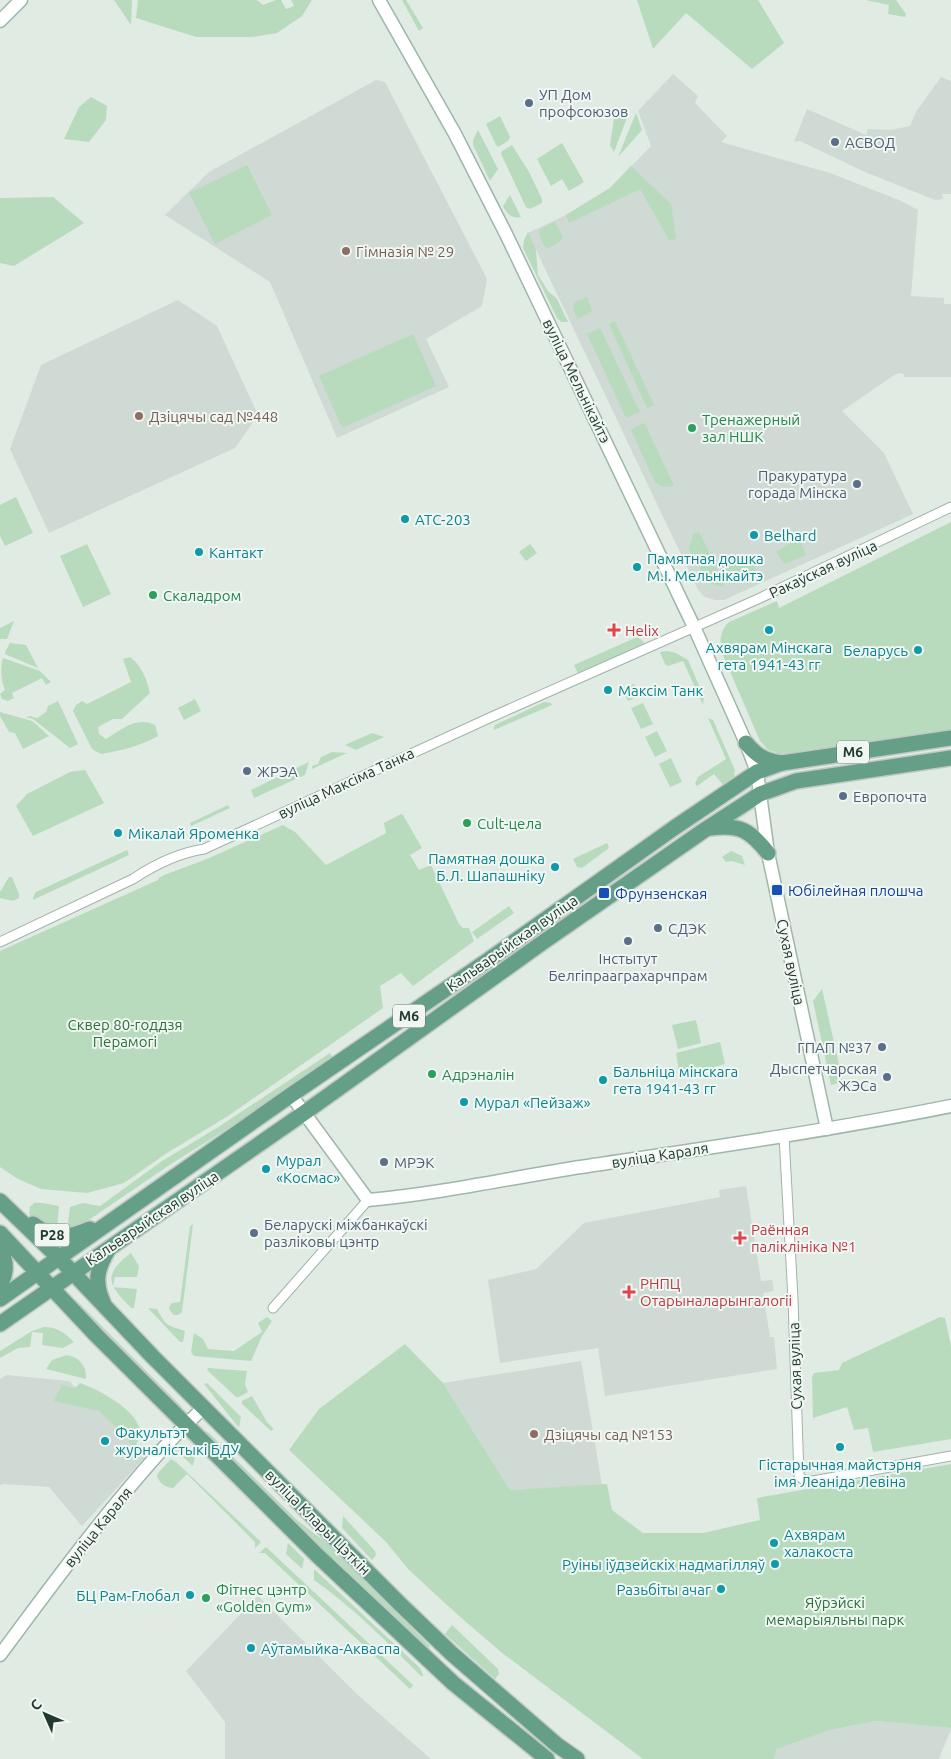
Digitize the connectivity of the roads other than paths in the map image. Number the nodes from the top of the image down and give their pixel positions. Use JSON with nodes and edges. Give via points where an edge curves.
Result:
{"nodes":[{"id":1,"x":21,"y":0,"type":"edge"},
{"id":2,"x":379,"y":0,"type":"edge"},
{"id":3,"x":0,"y":21,"type":"edge"},
{"id":4,"x":951,"y":507,"type":"edge"},
{"id":5,"x":694,"y":627,"type":"junction"},
{"id":6,"x":951,"y":738,"type":"edge"},
{"id":7,"x":746,"y":743,"type":"junction"},
{"id":8,"x":951,"y":758,"type":"edge"},
{"id":9,"x":782,"y":763,"type":"junction"},
{"id":10,"x":757,"y":772,"type":"junction"},
{"id":11,"x":760,"y":794,"type":"junction"},
{"id":12,"x":706,"y":829,"type":"junction"},
{"id":13,"x":768,"y":853,"type":"junction"},
{"id":14,"x":0,"y":942,"type":"edge"},
{"id":15,"x":291,"y":1096,"type":"junction"},
{"id":16,"x":951,"y":1106,"type":"edge"},
{"id":17,"x":304,"y":1113,"type":"junction"},
{"id":18,"x":827,"y":1129,"type":"junction"},
{"id":19,"x":784,"y":1136,"type":"junction"},
{"id":20,"x":0,"y":1200,"type":"edge"},
{"id":21,"x":368,"y":1200,"type":"junction"},
{"id":22,"x":112,"y":1220,"type":"junction"},
{"id":23,"x":0,"y":1233,"type":"edge"},
{"id":24,"x":0,"y":1249,"type":"edge"},
{"id":25,"x":109,"y":1249,"type":"junction"},
{"id":26,"x":58,"y":1257,"type":"junction"},
{"id":27,"x":38,"y":1272,"type":"junction"},
{"id":28,"x":73,"y":1272,"type":"junction"},
{"id":29,"x":0,"y":1286,"type":"edge"},
{"id":30,"x":52,"y":1288,"type":"junction"},
{"id":31,"x":0,"y":1298,"type":"edge"},
{"id":32,"x":104,"y":1305,"type":"junction"},
{"id":33,"x":273,"y":1308,"type":"dead end"},
{"id":34,"x":0,"y":1324,"type":"edge"},
{"id":35,"x":204,"y":1407,"type":"junction"},
{"id":36,"x":187,"y":1424,"type":"junction"},
{"id":37,"x":951,"y":1456,"type":"edge"},
{"id":38,"x":0,"y":1654,"type":"edge"},
{"id":39,"x":547,"y":1759,"type":"edge"},
{"id":40,"x":577,"y":1759,"type":"edge"}],
"edges":[{"from":1,"to":3,"type":"main road"},
{"from":2,"to":5,"type":"main road","name":"вуліца Мельнікайтэ","via":[[434,95],[495,212]]},
{"from":4,"to":5,"type":"street","name":"Ракаўская вуліца"},
{"from":5,"to":7,"type":"main road","name":"вуліца Мельнікайтэ"},
{"from":5,"to":14,"type":"street","name":"вуліца Максіма Танка","via":[[204,849],[147,870]]},
{"from":6,"to":9,"type":"main road","number":"М6"},
{"from":7,"to":9,"type":"main road","via":[[763,759]]},
{"from":7,"to":10,"type":"main road","name":"вуліца Мельнікайтэ"},
{"from":8,"to":11,"type":"main road","number":"М6","via":[[796,781]]},
{"from":9,"to":10,"type":"main road","number":"М6"},
{"from":10,"to":11,"type":"main road","name":"вуліца Мельнікайтэ"},
{"from":10,"to":15,"type":"main road","name":"Кальварыйская вуліца","number":"М6"},
{"from":11,"to":12,"type":"main road","name":"Кальварыйская вуліца","number":"М6"},
{"from":11,"to":13,"type":"main road","name":"Сухая вуліца"},
{"from":12,"to":13,"type":"main road","via":[[739,828]]},
{"from":12,"to":17,"type":"main road","name":"Кальварыйская вуліца","number":"М6"},
{"from":13,"to":18,"type":"main road","name":"Сухая вуліца"},
{"from":15,"to":17,"type":"main road"},
{"from":15,"to":22,"type":"main road","name":"Кальварыйская вуліца","number":"М6"},
{"from":16,"to":18,"type":"main road","name":"вуліца Караля"},
{"from":17,"to":21,"type":"main road"},
{"from":17,"to":25,"type":"main road","name":"Кальварыйская вуліца","number":"М6"},
{"from":18,"to":19,"type":"main road","name":"вуліца Караля"},
{"from":19,"to":21,"type":"main road","name":"вуліца Караля"},
{"from":19,"to":37,"type":"street","name":"Сухая вуліца","via":[[798,1476],[813,1481]]},
{"from":20,"to":22,"type":"main road","number":"Р28","via":[[39,1229],[55,1236],[77,1234]]},
{"from":20,"to":26,"type":"main road","number":"Р28"},
{"from":21,"to":33,"type":"street"},
{"from":22,"to":26,"type":"main road","name":"Кальварыйская вуліца","number":"М6"},
{"from":23,"to":27,"type":"main road","number":"Р28"},
{"from":24,"to":29,"type":"main road","via":[[6,1268]]},
{"from":25,"to":28,"type":"main road","name":"Кальварыйская вуліца","number":"М6"},
{"from":25,"to":32,"type":"main road","via":[[98,1275],[97,1289]]},
{"from":26,"to":27,"type":"main road","name":"Кальварыйская вуліца","number":"М6"},
{"from":26,"to":28,"type":"main road","number":"Р28"},
{"from":27,"to":30,"type":"main road","number":"Р28"},
{"from":27,"to":31,"type":"main road","name":"Кальварыйская вуліца","number":"М6"},
{"from":28,"to":30,"type":"main road","name":"Кальварыйская вуліца","number":"М6"},
{"from":28,"to":32,"type":"main road","name":"вуліца Клары Цэткін"},
{"from":30,"to":34,"type":"main road","name":"Кальварыйская вуліца","number":"М6"},
{"from":30,"to":36,"type":"main road","name":"вуліца Клары Цэткін"},
{"from":32,"to":35,"type":"main road","name":"вуліца Клары Цэткін"},
{"from":35,"to":36,"type":"main road","name":"вуліца Караля"},
{"from":35,"to":40,"type":"main road","name":"вуліца Клары Цэткін","via":[[419,1623],[557,1746]]},
{"from":36,"to":38,"type":"main road","name":"вуліца Караля","via":[[141,1474],[67,1565]]},
{"from":36,"to":39,"type":"main road","name":"вуліца Клары Цэткін","via":[[318,1556],[453,1684]]}]}
